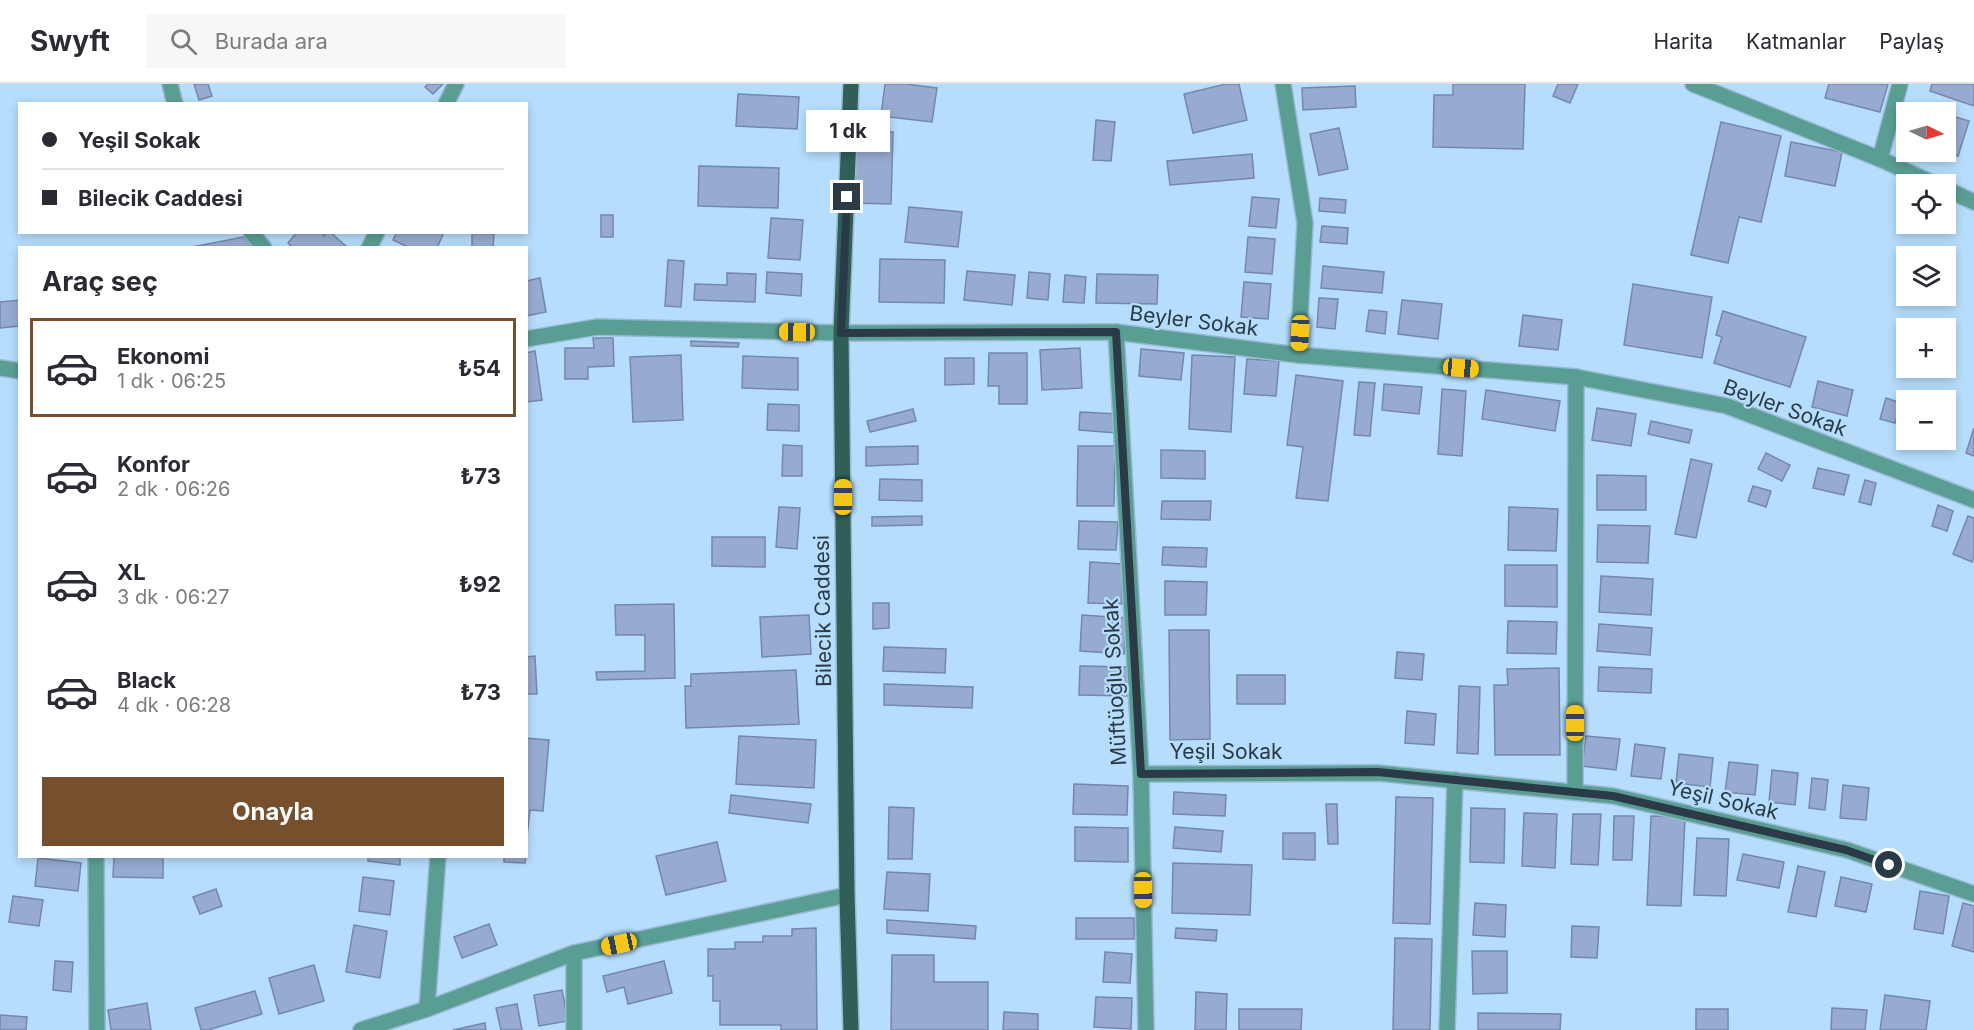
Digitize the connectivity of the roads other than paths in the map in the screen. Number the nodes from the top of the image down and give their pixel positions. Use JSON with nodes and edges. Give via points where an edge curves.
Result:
{"nodes":[{"id":1,"x":170,"y":84,"type":"edge"},
{"id":2,"x":456,"y":84,"type":"edge"},
{"id":3,"x":851,"y":84,"type":"edge"},
{"id":4,"x":1283,"y":84,"type":"edge"},
{"id":5,"x":1693,"y":84,"type":"edge"},
{"id":6,"x":1900,"y":84,"type":"edge"},
{"id":7,"x":174,"y":102,"type":"edge"},
{"id":8,"x":447,"y":102,"type":"edge"},
{"id":9,"x":1880,"y":159,"type":"junction"},
{"id":10,"x":1913,"y":174,"type":"edge"},
{"id":11,"x":1956,"y":194,"type":"edge"},
{"id":12,"x":1974,"y":202,"type":"edge"},
{"id":13,"x":253,"y":234,"type":"edge"},
{"id":14,"x":262,"y":246,"type":"edge"},
{"id":15,"x":1116,"y":332,"type":"junction"},
{"id":16,"x":841,"y":333,"type":"junction"},
{"id":17,"x":528,"y":339,"type":"edge"},
{"id":18,"x":1298,"y":355,"type":"junction"},
{"id":19,"x":0,"y":368,"type":"edge"},
{"id":20,"x":18,"y":371,"type":"edge"},
{"id":21,"x":1576,"y":377,"type":"junction"},
{"id":22,"x":1974,"y":500,"type":"edge"},
{"id":23,"x":1141,"y":774,"type":"junction"},
{"id":24,"x":1455,"y":780,"type":"junction"},
{"id":25,"x":1575,"y":792,"type":"junction"},
{"id":26,"x":96,"y":858,"type":"edge"},
{"id":27,"x":438,"y":858,"type":"edge"},
{"id":28,"x":1974,"y":894,"type":"edge"},
{"id":29,"x":847,"y":895,"type":"junction"},
{"id":30,"x":574,"y":953,"type":"junction"},
{"id":31,"x":426,"y":1009,"type":"junction"},
{"id":32,"x":97,"y":1030,"type":"edge"},
{"id":33,"x":361,"y":1030,"type":"edge"},
{"id":34,"x":574,"y":1030,"type":"edge"},
{"id":35,"x":851,"y":1030,"type":"edge"},
{"id":36,"x":1146,"y":1030,"type":"edge"},
{"id":37,"x":1447,"y":1030,"type":"edge"}],
"edges":[{"from":1,"to":7,"type":"street"},
{"from":2,"to":8,"type":"street"},
{"from":3,"to":16,"type":"main road","name":"Bilecik Caddesi"},
{"from":4,"to":18,"type":"street","via":[[1305,223]]},
{"from":5,"to":9,"type":"street"},
{"from":6,"to":9,"type":"street"},
{"from":9,"to":10,"type":"street"},
{"from":11,"to":12,"type":"street"},
{"from":13,"to":14,"type":"street"},
{"from":15,"to":16,"type":"street","name":"Beyler Sokak"},
{"from":15,"to":18,"type":"street","name":"Beyler Sokak"},
{"from":15,"to":23,"type":"street","name":"Müftüoğlu Sokak"},
{"from":16,"to":17,"type":"street","name":"Beyler Sokak","via":[[597,327]]},
{"from":16,"to":29,"type":"main road","name":"Bilecik Caddesi"},
{"from":18,"to":21,"type":"street","name":"Beyler Sokak"},
{"from":19,"to":20,"type":"street"},
{"from":21,"to":22,"type":"street","name":"Beyler Sokak","via":[[1727,406]]},
{"from":21,"to":25,"type":"street"},
{"from":23,"to":24,"type":"street","name":"Yeşil Sokak","via":[[1378,772]]},
{"from":23,"to":36,"type":"street","name":"Müftüoğlu Sokak"},
{"from":24,"to":25,"type":"street","name":"Yeşil Sokak"},
{"from":24,"to":37,"type":"street"},
{"from":25,"to":28,"type":"street","name":"Yeşil Sokak","via":[[1613,796],[1846,850]]},
{"from":26,"to":32,"type":"street"},
{"from":27,"to":31,"type":"street"},
{"from":29,"to":30,"type":"street"},
{"from":29,"to":35,"type":"main road","name":"Bilecik Caddesi"},
{"from":30,"to":31,"type":"street"},
{"from":30,"to":34,"type":"street"},
{"from":31,"to":33,"type":"street"}]}
